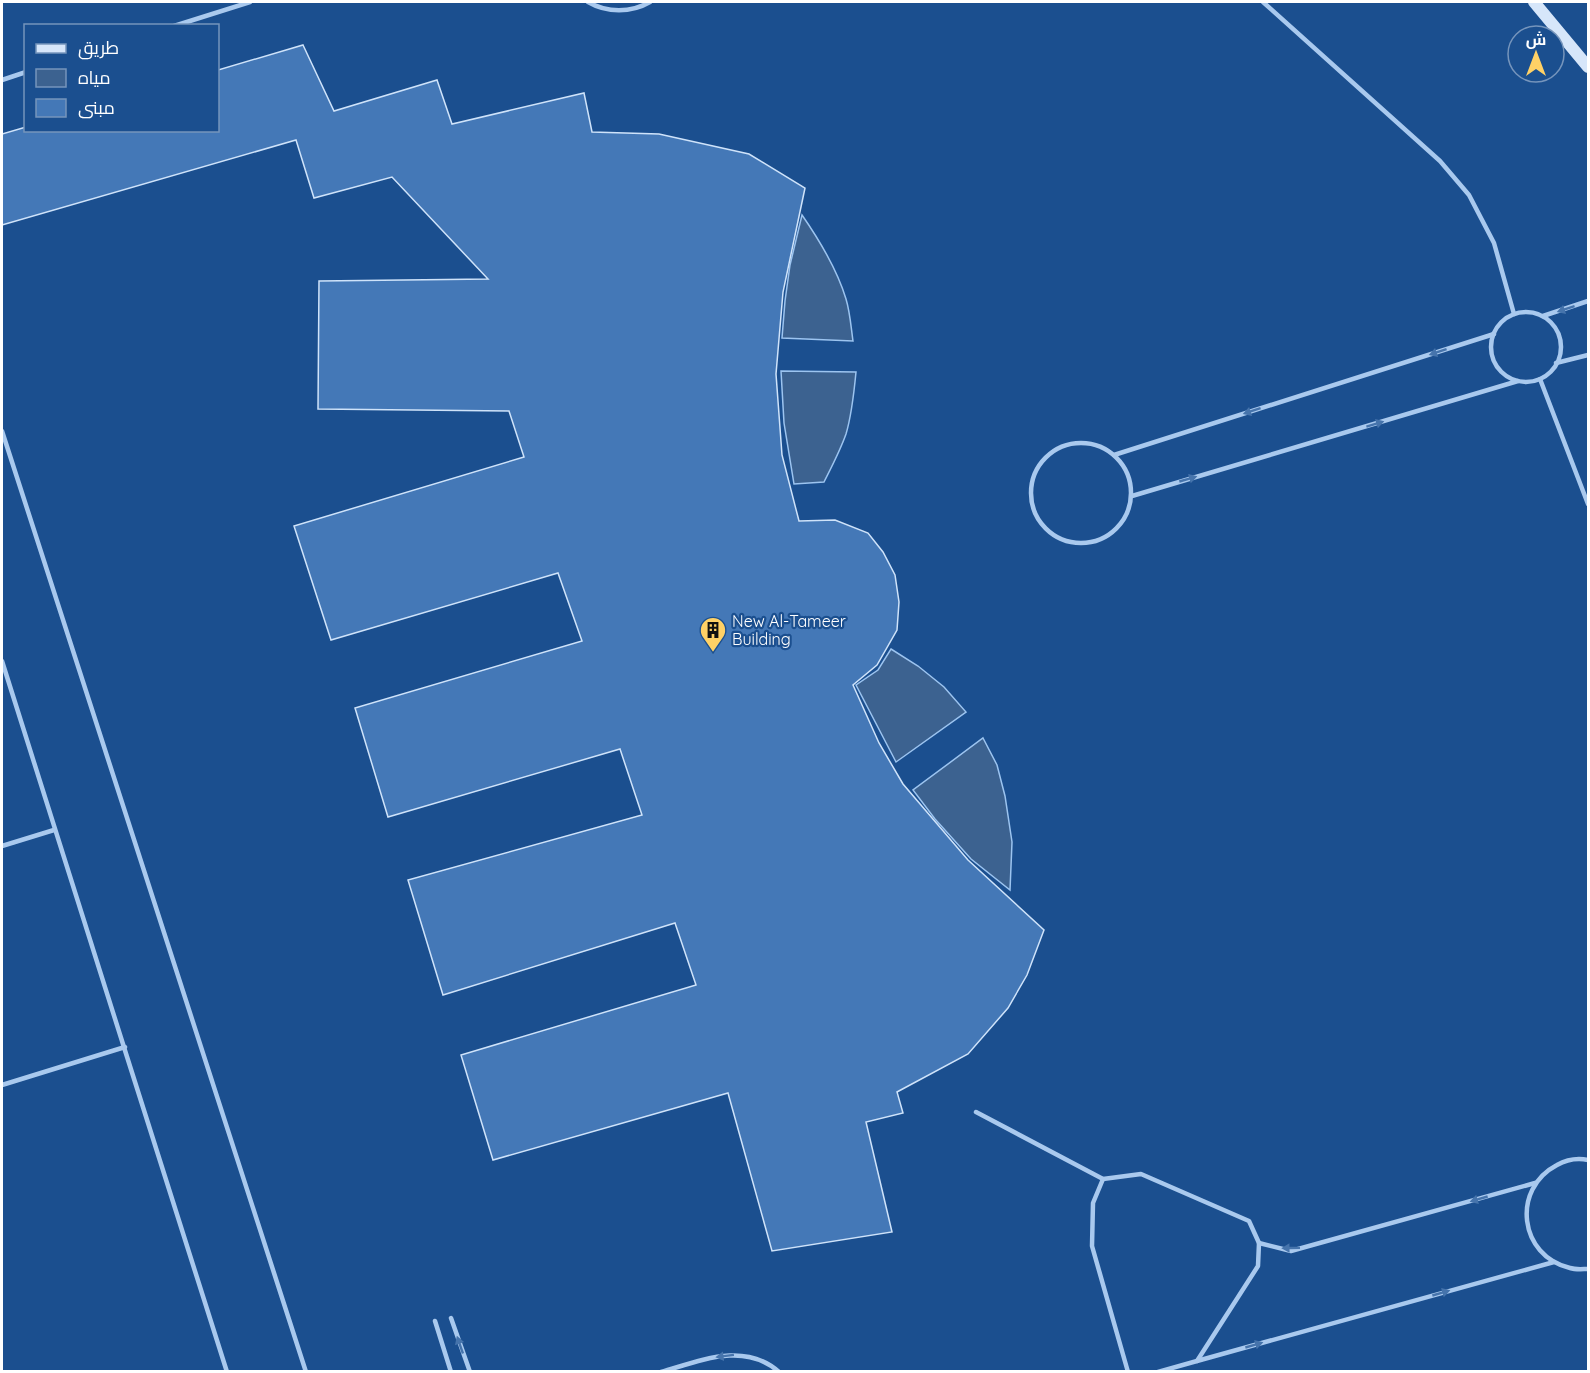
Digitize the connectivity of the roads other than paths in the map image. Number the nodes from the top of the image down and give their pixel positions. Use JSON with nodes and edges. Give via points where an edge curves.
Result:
{"nodes":[{"id":1,"x":250,"y":2,"type":"edge"},
{"id":2,"x":588,"y":2,"type":"edge"},
{"id":3,"x":650,"y":2,"type":"edge"},
{"id":4,"x":1263,"y":2,"type":"edge"},
{"id":5,"x":1534,"y":2,"type":"edge"},
{"id":6,"x":180,"y":24,"type":"edge"},
{"id":7,"x":1588,"y":67,"type":"edge"},
{"id":8,"x":24,"y":73,"type":"edge"},
{"id":9,"x":2,"y":80,"type":"edge"},
{"id":10,"x":1588,"y":301,"type":"edge"},
{"id":11,"x":1514,"y":314,"type":"junction"},
{"id":12,"x":1543,"y":316,"type":"junction"},
{"id":13,"x":1494,"y":334,"type":"junction"},
{"id":14,"x":1588,"y":355,"type":"edge"},
{"id":15,"x":1557,"y":363,"type":"junction"},
{"id":16,"x":1540,"y":379,"type":"junction"},
{"id":17,"x":1518,"y":381,"type":"junction"},
{"id":18,"x":2,"y":431,"type":"edge"},
{"id":19,"x":1114,"y":455,"type":"junction"},
{"id":20,"x":1132,"y":496,"type":"junction"},
{"id":21,"x":1588,"y":504,"type":"edge"},
{"id":22,"x":2,"y":661,"type":"edge"},
{"id":23,"x":54,"y":830,"type":"junction"},
{"id":24,"x":2,"y":846,"type":"edge"},
{"id":25,"x":125,"y":1047,"type":"junction"},
{"id":26,"x":2,"y":1085,"type":"edge"},
{"id":27,"x":976,"y":1112,"type":"dead end"},
{"id":28,"x":1588,"y":1160,"type":"edge"},
{"id":29,"x":1103,"y":1179,"type":"junction"},
{"id":30,"x":1535,"y":1183,"type":"junction"},
{"id":31,"x":1259,"y":1243,"type":"junction"},
{"id":32,"x":1554,"y":1262,"type":"junction"},
{"id":33,"x":1588,"y":1269,"type":"edge"},
{"id":34,"x":451,"y":1318,"type":"dead end"},
{"id":35,"x":435,"y":1321,"type":"dead end"},
{"id":36,"x":1197,"y":1361,"type":"junction"},
{"id":37,"x":227,"y":1371,"type":"edge"},
{"id":38,"x":306,"y":1371,"type":"edge"},
{"id":39,"x":451,"y":1371,"type":"edge"},
{"id":40,"x":470,"y":1371,"type":"edge"},
{"id":41,"x":661,"y":1371,"type":"edge"},
{"id":42,"x":779,"y":1371,"type":"edge"},
{"id":43,"x":1128,"y":1371,"type":"edge"},
{"id":44,"x":1158,"y":1371,"type":"edge"}],
"edges":[{"from":1,"to":6,"type":"lane"},
{"from":2,"to":3,"type":"lane","via":[[609,10],[629,10]]},
{"from":4,"to":11,"type":"lane","via":[[1440,161],[1469,195],[1494,243]]},
{"from":5,"to":7,"type":"main road"},
{"from":8,"to":9,"type":"lane"},
{"from":10,"to":12,"type":"lane","one_way":true},
{"from":11,"to":12,"type":"lane","via":[[1532,312]]},
{"from":11,"to":13,"type":"lane"},
{"from":12,"to":15,"type":"lane","via":[[1558,332],[1561,342]]},
{"from":13,"to":17,"type":"lane","via":[[1493,357],[1507,376]]},
{"from":13,"to":19,"type":"lane","one_way":true},
{"from":14,"to":15,"type":"lane"},
{"from":15,"to":16,"type":"lane"},
{"from":16,"to":17,"type":"lane"},
{"from":16,"to":21,"type":"lane"},
{"from":20,"to":17,"type":"lane","one_way":true},
{"from":18,"to":38,"type":"lane"},
{"from":19,"to":20,"type":"lane","via":[[1129,478]]},
{"from":19,"to":20,"type":"lane","via":[[1093,444],[1075,443],[1047,455],[1031,482],[1034,513],[1055,536],[1087,543],[1104,538],[1118,527],[1128,513]]},
{"from":22,"to":23,"type":"lane"},
{"from":23,"to":24,"type":"lane"},
{"from":23,"to":25,"type":"lane"},
{"from":25,"to":26,"type":"lane"},
{"from":25,"to":37,"type":"lane"},
{"from":27,"to":29,"type":"lane"},
{"from":28,"to":30,"type":"lane","via":[[1564,1162]]},
{"from":29,"to":31,"type":"lane","via":[[1141,1174],[1249,1221]]},
{"from":29,"to":43,"type":"lane","via":[[1093,1203],[1092,1246]]},
{"from":30,"to":31,"type":"lane","one_way":true,"via":[[1291,1251]]},
{"from":30,"to":32,"type":"lane","via":[[1526,1218],[1530,1235],[1539,1250]]},
{"from":31,"to":36,"type":"lane","via":[[1258,1266]]},
{"from":32,"to":33,"type":"lane","via":[[1571,1269]]},
{"from":36,"to":32,"type":"lane","one_way":true},
{"from":40,"to":34,"type":"lane","one_way":true},
{"from":35,"to":39,"type":"lane"},
{"from":36,"to":44,"type":"lane"},
{"from":42,"to":41,"type":"lane","one_way":true,"via":[[740,1354]]}]}
